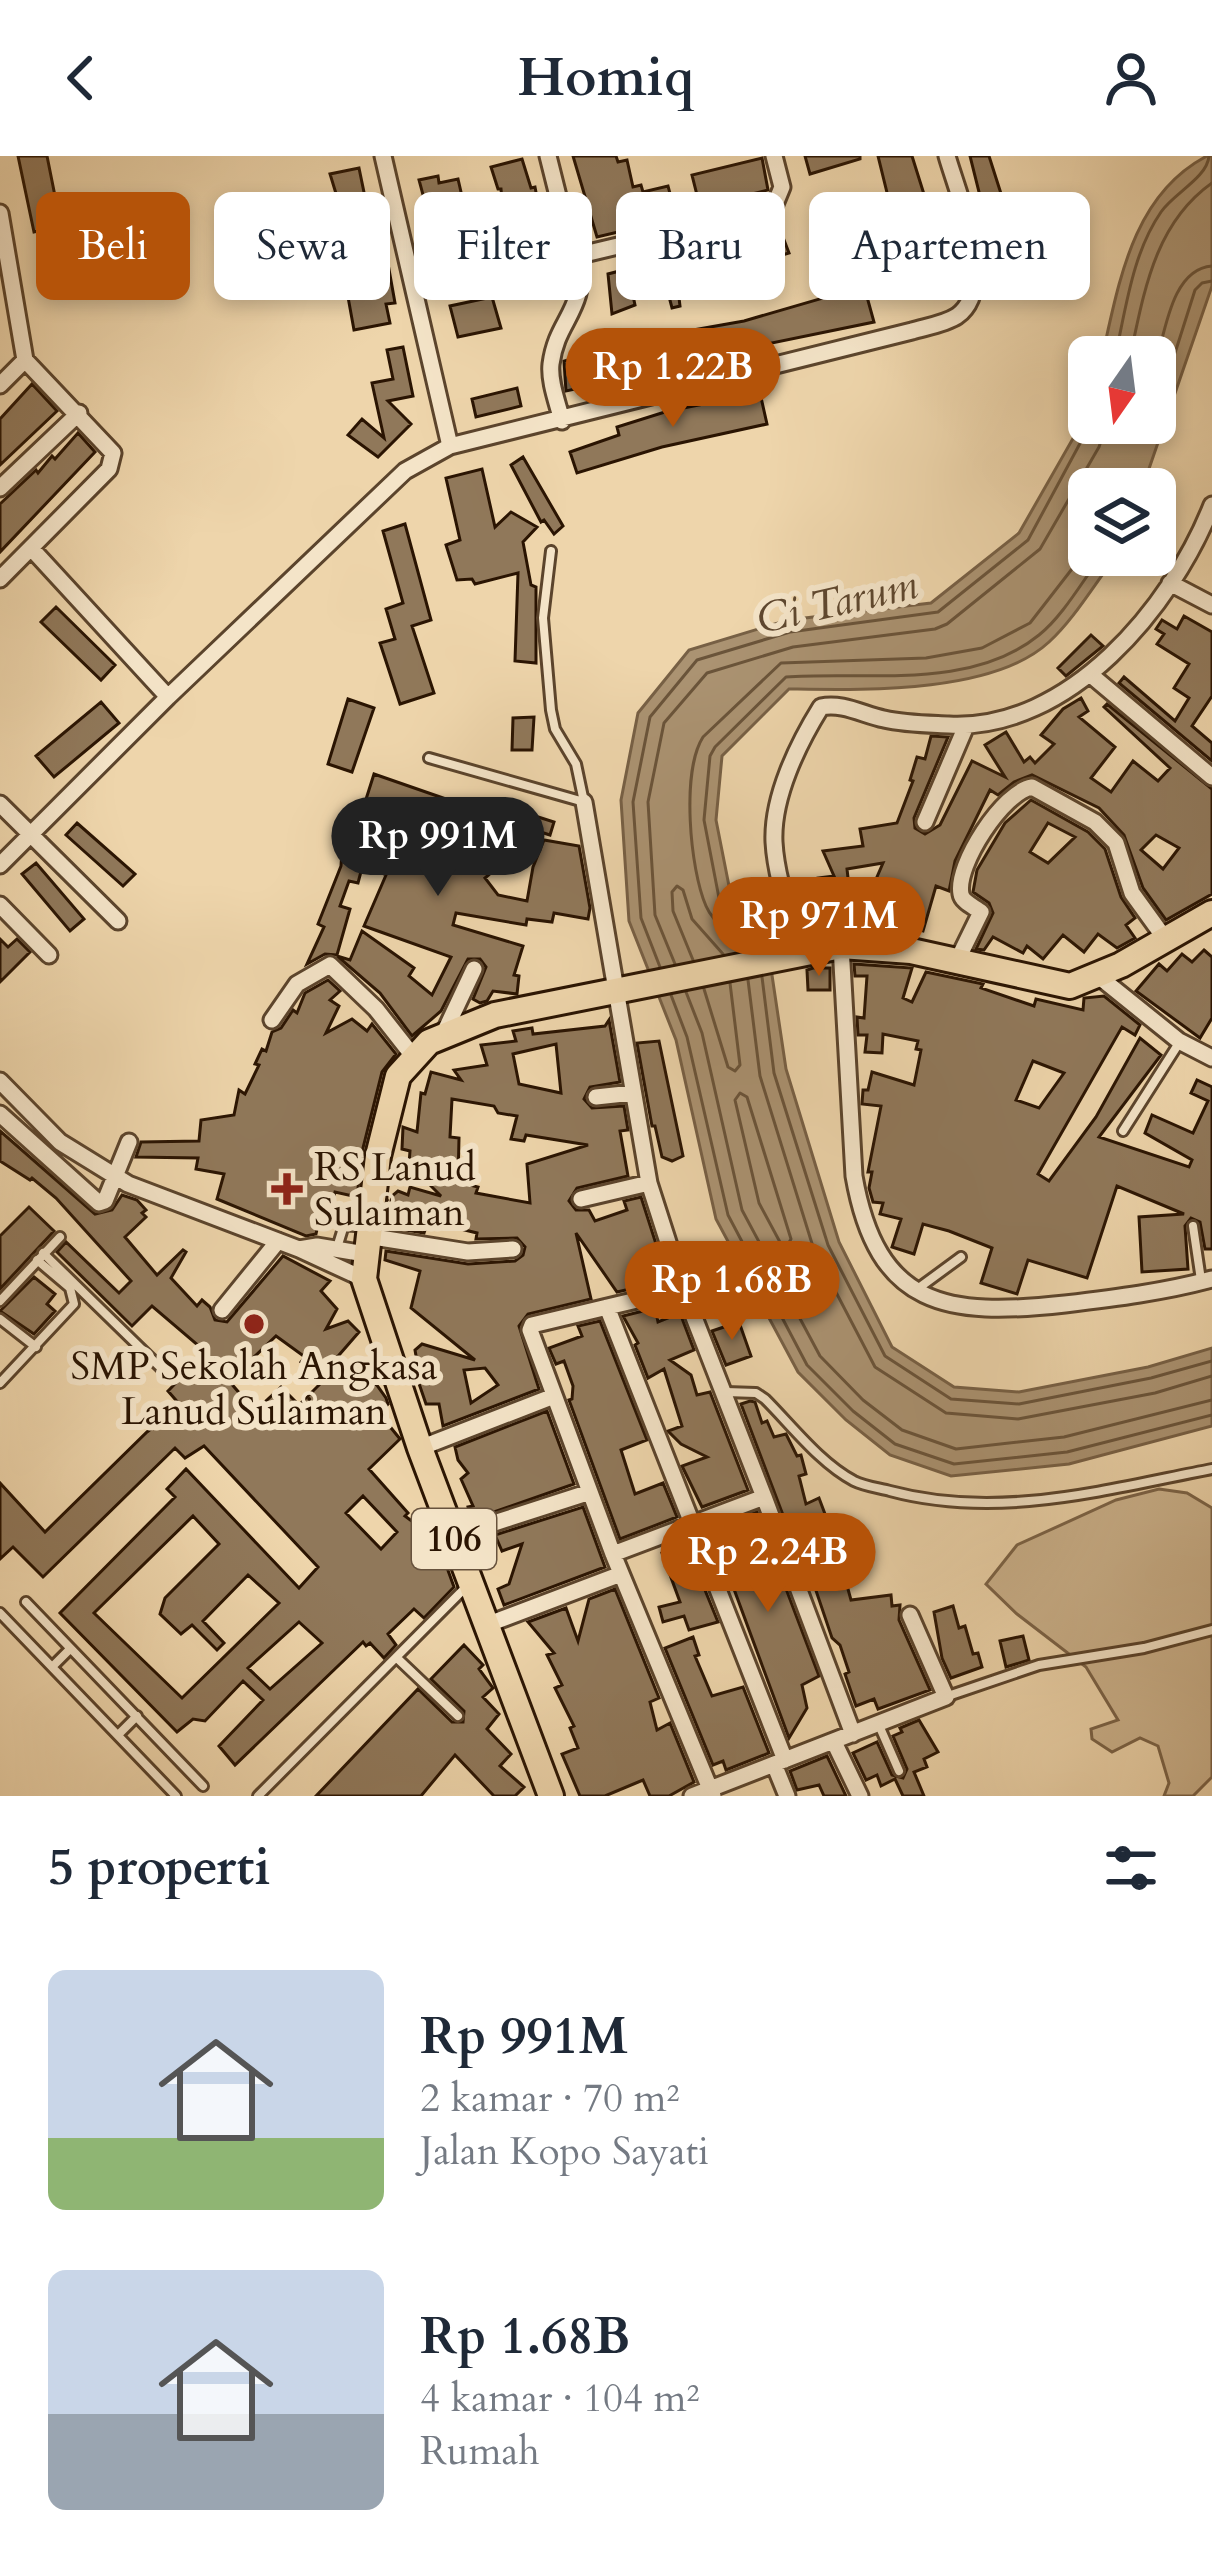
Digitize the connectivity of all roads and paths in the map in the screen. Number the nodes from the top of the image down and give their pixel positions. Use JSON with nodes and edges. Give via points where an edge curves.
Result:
{"nodes":[{"id":1,"x":383,"y":156,"type":"edge"},
{"id":2,"x":548,"y":156,"type":"edge"},
{"id":3,"x":774,"y":156,"type":"edge"},
{"id":4,"x":946,"y":156,"type":"edge"},
{"id":5,"x":557,"y":192,"type":"edge"},
{"id":6,"x":0,"y":213,"type":"edge"},
{"id":7,"x":592,"y":252,"type":"edge"},
{"id":8,"x":578,"y":300,"type":"edge"},
{"id":9,"x":25,"y":360,"type":"junction"},
{"id":10,"x":0,"y":385,"type":"edge"},
{"id":11,"x":79,"y":413,"type":"junction"},
{"id":12,"x":562,"y":421,"type":"junction"},
{"id":13,"x":451,"y":446,"type":"junction"},
{"id":14,"x":0,"y":488,"type":"edge"},
{"id":15,"x":1212,"y":505,"type":"edge"},
{"id":16,"x":32,"y":548,"type":"junction"},
{"id":17,"x":551,"y":551,"type":"dead end"},
{"id":18,"x":0,"y":579,"type":"edge"},
{"id":19,"x":1170,"y":583,"type":"junction"},
{"id":20,"x":1212,"y":605,"type":"edge"},
{"id":21,"x":1091,"y":675,"type":"junction"},
{"id":22,"x":168,"y":698,"type":"junction"},
{"id":23,"x":966,"y":726,"type":"junction"},
{"id":24,"x":429,"y":758,"type":"dead end"},
{"id":25,"x":1212,"y":777,"type":"edge"},
{"id":26,"x":584,"y":802,"type":"junction"},
{"id":27,"x":0,"y":804,"type":"edge"},
{"id":28,"x":926,"y":822,"type":"dead end"},
{"id":29,"x":33,"y":836,"type":"junction"},
{"id":30,"x":0,"y":865,"type":"edge"},
{"id":31,"x":0,"y":905,"type":"edge"},
{"id":32,"x":1212,"y":914,"type":"edge"},
{"id":33,"x":118,"y":921,"type":"dead end"},
{"id":34,"x":1166,"y":940,"type":"junction"},
{"id":35,"x":842,"y":946,"type":"junction"},
{"id":36,"x":49,"y":955,"type":"dead end"},
{"id":37,"x":796,"y":955,"type":"junction"},
{"id":38,"x":957,"y":961,"type":"junction"},
{"id":39,"x":474,"y":969,"type":"dead end"},
{"id":40,"x":1097,"y":975,"type":"junction"},
{"id":41,"x":619,"y":992,"type":"junction"},
{"id":42,"x":272,"y":1020,"type":"dead end"},
{"id":43,"x":444,"y":1033,"type":"junction"},
{"id":44,"x":1179,"y":1042,"type":"junction"},
{"id":45,"x":413,"y":1056,"type":"junction"},
{"id":46,"x":1212,"y":1058,"type":"edge"},
{"id":47,"x":0,"y":1081,"type":"edge"},
{"id":48,"x":633,"y":1094,"type":"junction"},
{"id":49,"x":596,"y":1096,"type":"dead end"},
{"id":50,"x":0,"y":1114,"type":"edge"},
{"id":51,"x":1123,"y":1131,"type":"dead end"},
{"id":52,"x":129,"y":1142,"type":"dead end"},
{"id":53,"x":118,"y":1178,"type":"junction"},
{"id":54,"x":649,"y":1183,"type":"junction"},
{"id":55,"x":581,"y":1199,"type":"dead end"},
{"id":56,"x":1193,"y":1226,"type":"dead end"},
{"id":57,"x":60,"y":1237,"type":"dead end"},
{"id":58,"x":278,"y":1241,"type":"junction"},
{"id":59,"x":366,"y":1249,"type":"junction"},
{"id":60,"x":513,"y":1249,"type":"dead end"},
{"id":61,"x":40,"y":1257,"type":"junction"},
{"id":62,"x":334,"y":1257,"type":"junction"},
{"id":63,"x":961,"y":1257,"type":"dead end"},
{"id":64,"x":1206,"y":1280,"type":"edge"},
{"id":65,"x":683,"y":1289,"type":"junction"},
{"id":66,"x":915,"y":1291,"type":"junction"},
{"id":67,"x":0,"y":1301,"type":"edge"},
{"id":68,"x":607,"y":1307,"type":"junction"},
{"id":69,"x":222,"y":1310,"type":"dead end"},
{"id":70,"x":0,"y":1319,"type":"edge"},
{"id":71,"x":36,"y":1347,"type":"junction"},
{"id":72,"x":163,"y":1370,"type":"dead end"},
{"id":73,"x":0,"y":1384,"type":"edge"},
{"id":74,"x":726,"y":1392,"type":"junction"},
{"id":75,"x":554,"y":1396,"type":"junction"},
{"id":76,"x":420,"y":1448,"type":"junction"},
{"id":77,"x":1212,"y":1469,"type":"edge"},
{"id":78,"x":590,"y":1492,"type":"junction"},
{"id":79,"x":764,"y":1497,"type":"junction"},
{"id":80,"x":690,"y":1524,"type":"junction"},
{"id":81,"x":455,"y":1542,"type":"junction"},
{"id":82,"x":613,"y":1554,"type":"junction"},
{"id":83,"x":621,"y":1574,"type":"junction"},
{"id":84,"x":470,"y":1582,"type":"junction"},
{"id":85,"x":26,"y":1602,"type":"dead end"},
{"id":86,"x":0,"y":1613,"type":"edge"},
{"id":87,"x":910,"y":1615,"type":"dead end"},
{"id":88,"x":486,"y":1625,"type":"junction"},
{"id":89,"x":1212,"y":1630,"type":"edge"},
{"id":90,"x":69,"y":1651,"type":"junction"},
{"id":91,"x":397,"y":1658,"type":"junction"},
{"id":92,"x":52,"y":1667,"type":"junction"},
{"id":93,"x":946,"y":1697,"type":"junction"},
{"id":94,"x":136,"y":1716,"type":"junction"},
{"id":95,"x":458,"y":1716,"type":"dead end"},
{"id":96,"x":878,"y":1723,"type":"junction"},
{"id":97,"x":854,"y":1734,"type":"junction"},
{"id":98,"x":118,"y":1735,"type":"junction"},
{"id":99,"x":835,"y":1742,"type":"junction"},
{"id":100,"x":780,"y":1762,"type":"junction"},
{"id":101,"x":899,"y":1771,"type":"dead end"},
{"id":102,"x":203,"y":1786,"type":"dead end"},
{"id":103,"x":712,"y":1792,"type":"edge"},
{"id":104,"x":176,"y":1796,"type":"edge"},
{"id":105,"x":258,"y":1796,"type":"edge"},
{"id":106,"x":551,"y":1796,"type":"edge"},
{"id":107,"x":692,"y":1796,"type":"edge"},
{"id":108,"x":787,"y":1796,"type":"edge"},
{"id":109,"x":860,"y":1796,"type":"edge"}],
"edges":[{"from":1,"to":13,"type":"street"},
{"from":2,"to":5,"type":"street"},
{"from":3,"to":7,"type":"street","via":[[782,187],[773,209]]},
{"from":4,"to":12,"type":"street","via":[[974,250],[976,286],[957,316]]},
{"from":6,"to":9,"type":"street"},
{"from":8,"to":12,"type":"street","via":[[550,366]]},
{"from":9,"to":10,"type":"street"},
{"from":9,"to":11,"type":"street"},
{"from":11,"to":14,"type":"street"},
{"from":11,"to":16,"type":"street","via":[[113,453],[112,464]]},
{"from":12,"to":13,"type":"street"},
{"from":13,"to":22,"type":"street","via":[[405,471]]},
{"from":15,"to":19,"type":"street"},
{"from":16,"to":18,"type":"street"},
{"from":16,"to":22,"type":"street"},
{"from":17,"to":26,"type":"lane","via":[[543,618],[551,710]]},
{"from":19,"to":20,"type":"street"},
{"from":19,"to":21,"type":"street"},
{"from":21,"to":23,"type":"street","via":[[1037,705]]},
{"from":21,"to":25,"type":"street"},
{"from":22,"to":29,"type":"street"},
{"from":23,"to":28,"type":"street"},
{"from":23,"to":37,"type":"street","via":[[821,707],[786,778],[774,830]]},
{"from":24,"to":26,"type":"lane"},
{"from":26,"to":41,"type":"street"},
{"from":27,"to":29,"type":"street"},
{"from":29,"to":30,"type":"street"},
{"from":29,"to":33,"type":"street"},
{"from":31,"to":36,"type":"street"},
{"from":32,"to":34,"type":"main road","number":"106"},
{"from":34,"to":38,"type":"street","via":[[1132,893],[1116,843],[1032,787],[1010,798],[967,860],[960,893],[981,912]]},
{"from":34,"to":40,"type":"main road","number":"106"},
{"from":35,"to":37,"type":"main road","number":"106"},
{"from":35,"to":38,"type":"main road","number":"106"},
{"from":35,"to":66,"type":"street","via":[[860,1210],[886,1265]]},
{"from":37,"to":41,"type":"main road","number":"106"},
{"from":38,"to":40,"type":"main road","number":"106","via":[[1063,986]]},
{"from":39,"to":43,"type":"street"},
{"from":40,"to":44,"type":"street"},
{"from":41,"to":43,"type":"main road","number":"106"},
{"from":41,"to":48,"type":"street"},
{"from":42,"to":45,"type":"street","via":[[297,984],[330,965]]},
{"from":43,"to":45,"type":"main road","number":"106"},
{"from":44,"to":46,"type":"street"},
{"from":44,"to":51,"type":"lane"},
{"from":45,"to":59,"type":"main road","number":"106","via":[[393,1087]]},
{"from":47,"to":53,"type":"street","via":[[61,1142]]},
{"from":48,"to":49,"type":"street"},
{"from":48,"to":54,"type":"street"},
{"from":50,"to":53,"type":"street","via":[[99,1203]]},
{"from":52,"to":53,"type":"street"},
{"from":53,"to":58,"type":"street"},
{"from":54,"to":55,"type":"street"},
{"from":54,"to":65,"type":"street"},
{"from":56,"to":64,"type":"lane"},
{"from":57,"to":61,"type":"lane"},
{"from":58,"to":62,"type":"street"},
{"from":58,"to":69,"type":"street"},
{"from":59,"to":60,"type":"street"},
{"from":59,"to":62,"type":"street"},
{"from":59,"to":62,"type":"street"},
{"from":59,"to":62,"type":"lane","via":[[344,1225]]},
{"from":59,"to":76,"type":"main road","number":"106"},
{"from":61,"to":67,"type":"lane"},
{"from":61,"to":71,"type":"lane","via":[[70,1288],[74,1304]]},
{"from":61,"to":72,"type":"lane"},
{"from":63,"to":66,"type":"lane"},
{"from":64,"to":66,"type":"street","via":[[1010,1310],[954,1305]]},
{"from":65,"to":68,"type":"street"},
{"from":65,"to":74,"type":"street"},
{"from":68,"to":75,"type":"street","via":[[530,1328]]},
{"from":68,"to":80,"type":"street"},
{"from":70,"to":71,"type":"lane"},
{"from":71,"to":73,"type":"lane"},
{"from":74,"to":77,"type":"lane","via":[[765,1399],[856,1482],[917,1499],[1034,1503]]},
{"from":74,"to":79,"type":"street"},
{"from":75,"to":76,"type":"street"},
{"from":75,"to":78,"type":"street"},
{"from":76,"to":81,"type":"main road","number":"106"},
{"from":78,"to":81,"type":"street"},
{"from":78,"to":82,"type":"street"},
{"from":79,"to":80,"type":"street"},
{"from":79,"to":97,"type":"street"},
{"from":80,"to":82,"type":"street"},
{"from":80,"to":100,"type":"street"},
{"from":81,"to":84,"type":"main road","number":"106"},
{"from":82,"to":83,"type":"street"},
{"from":83,"to":88,"type":"street"},
{"from":83,"to":103,"type":"street"},
{"from":84,"to":88,"type":"main road","number":"106"},
{"from":84,"to":91,"type":"lane"},
{"from":85,"to":90,"type":"lane"},
{"from":86,"to":92,"type":"lane"},
{"from":87,"to":93,"type":"street"},
{"from":88,"to":106,"type":"main road","number":"106"},
{"from":89,"to":93,"type":"lane","via":[[1039,1665]]},
{"from":90,"to":92,"type":"lane"},
{"from":90,"to":94,"type":"lane"},
{"from":91,"to":95,"type":"lane"},
{"from":91,"to":105,"type":"lane"},
{"from":92,"to":98,"type":"lane"},
{"from":93,"to":96,"type":"street"},
{"from":94,"to":98,"type":"lane"},
{"from":94,"to":102,"type":"lane"},
{"from":96,"to":97,"type":"street"},
{"from":96,"to":101,"type":"lane"},
{"from":97,"to":99,"type":"street"},
{"from":98,"to":104,"type":"lane"},
{"from":99,"to":100,"type":"street"},
{"from":99,"to":109,"type":"street"},
{"from":100,"to":103,"type":"street"},
{"from":100,"to":108,"type":"street"},
{"from":103,"to":107,"type":"street"}]}
